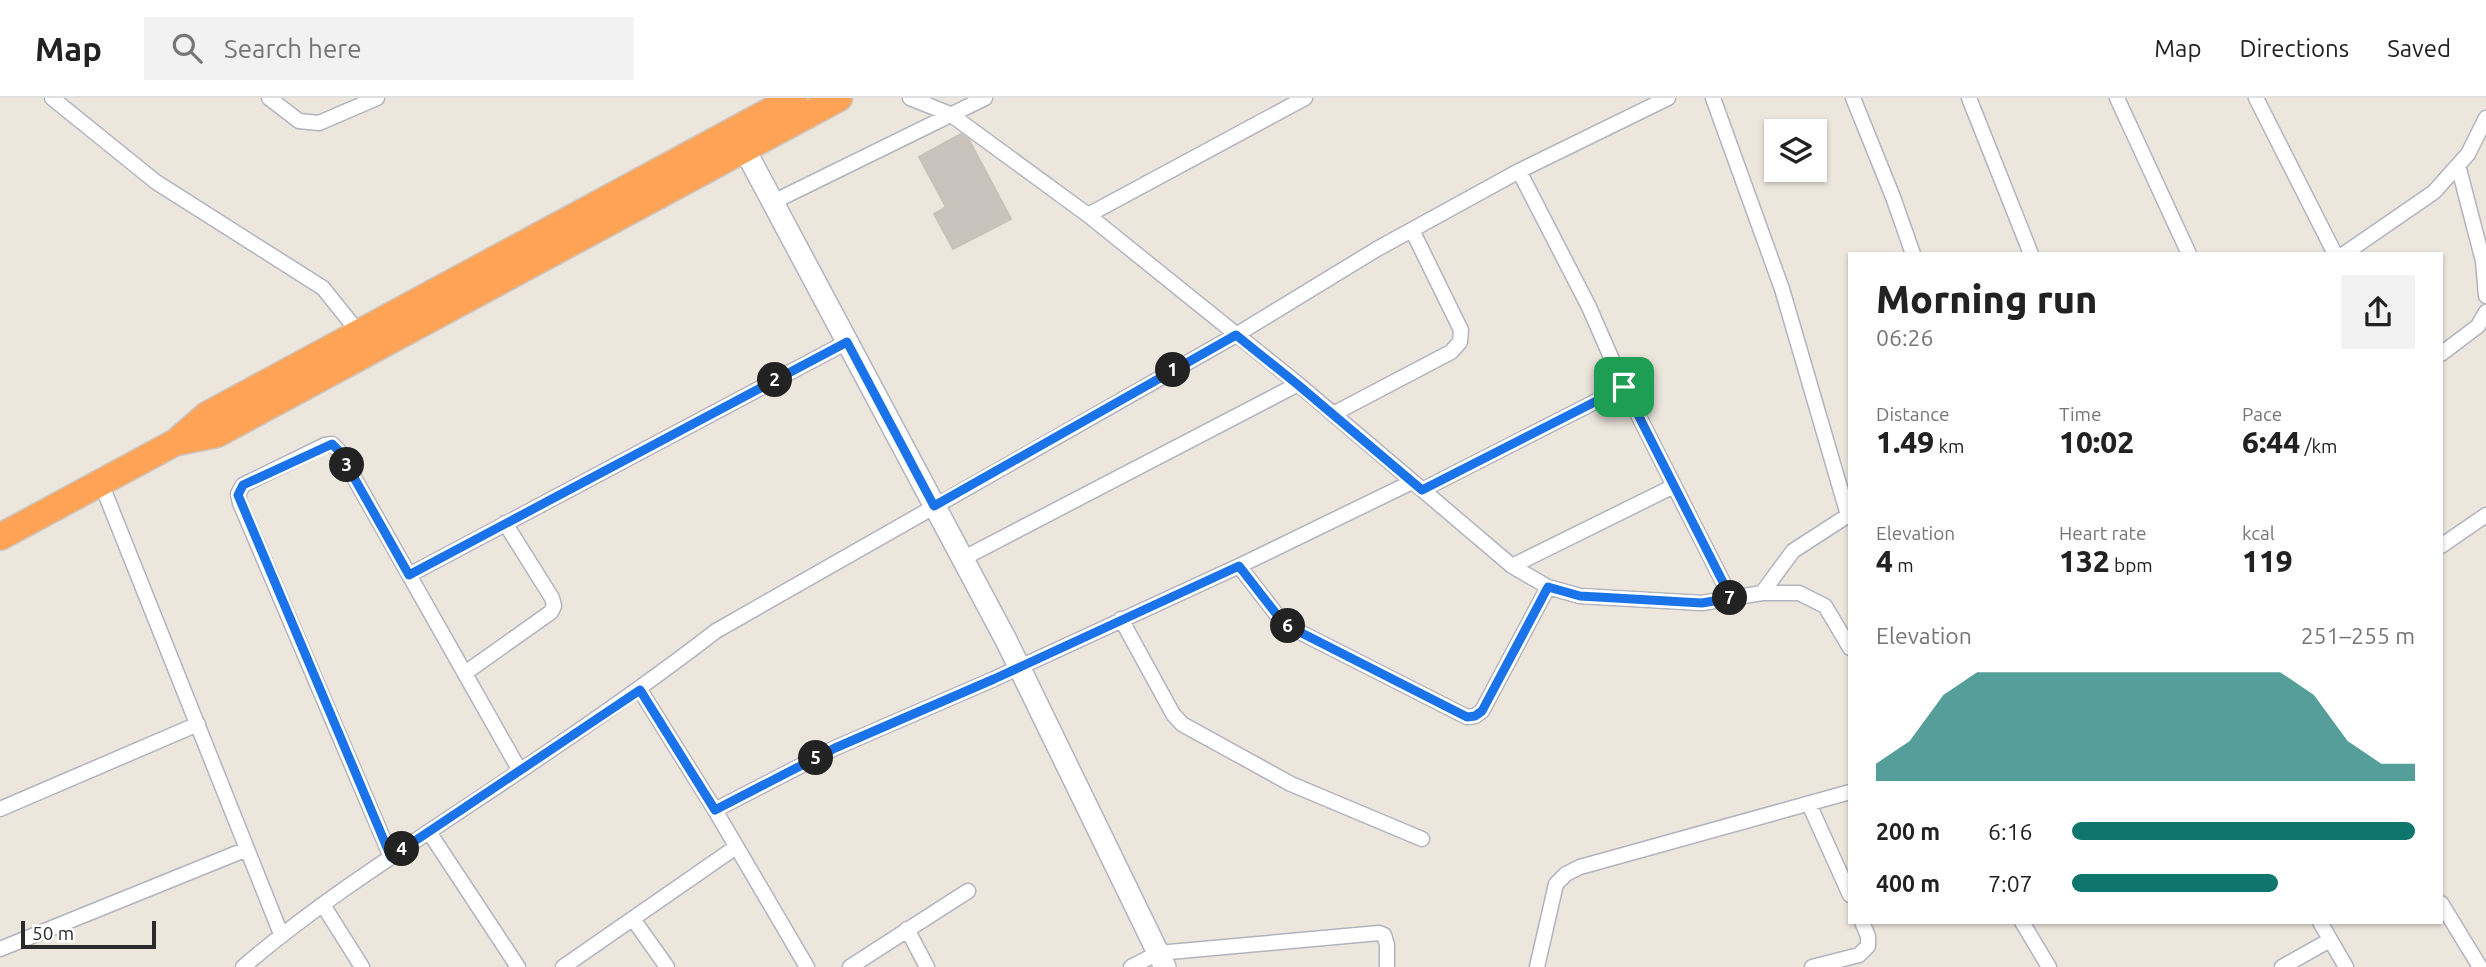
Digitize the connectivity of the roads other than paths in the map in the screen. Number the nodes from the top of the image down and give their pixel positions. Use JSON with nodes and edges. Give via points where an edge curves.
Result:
{"nodes":[{"id":1,"x":52,"y":98,"type":"edge"},
{"id":2,"x":270,"y":98,"type":"edge"},
{"id":3,"x":377,"y":98,"type":"edge"},
{"id":4,"x":794,"y":98,"type":"edge"},
{"id":5,"x":839,"y":98,"type":"edge"},
{"id":6,"x":910,"y":98,"type":"edge"},
{"id":7,"x":985,"y":98,"type":"edge"},
{"id":8,"x":1305,"y":98,"type":"edge"},
{"id":9,"x":1668,"y":98,"type":"edge"},
{"id":10,"x":1713,"y":98,"type":"edge"},
{"id":11,"x":1853,"y":98,"type":"edge"},
{"id":12,"x":1969,"y":98,"type":"edge"},
{"id":13,"x":2117,"y":98,"type":"edge"},
{"id":14,"x":2256,"y":98,"type":"edge"},
{"id":15,"x":950,"y":114,"type":"junction"},
{"id":16,"x":2486,"y":118,"type":"edge"},
{"id":17,"x":745,"y":150,"type":"junction"},
{"id":18,"x":2458,"y":165,"type":"junction"},
{"id":19,"x":1520,"y":171,"type":"junction"},
{"id":20,"x":773,"y":202,"type":"junction"},
{"id":21,"x":1088,"y":215,"type":"junction"},
{"id":22,"x":2480,"y":221,"type":"edge"},
{"id":23,"x":1412,"y":230,"type":"junction"},
{"id":24,"x":1912,"y":252,"type":"edge"},
{"id":25,"x":2030,"y":252,"type":"edge"},
{"id":26,"x":2188,"y":252,"type":"edge"},
{"id":27,"x":2334,"y":252,"type":"edge"},
{"id":28,"x":2347,"y":252,"type":"edge"},
{"id":29,"x":2486,"y":296,"type":"edge"},
{"id":30,"x":2486,"y":313,"type":"edge"},
{"id":31,"x":359,"y":333,"type":"junction"},
{"id":32,"x":1236,"y":335,"type":"junction"},
{"id":33,"x":847,"y":342,"type":"junction"},
{"id":34,"x":2443,"y":352,"type":"edge"},
{"id":35,"x":1297,"y":384,"type":"junction"},
{"id":36,"x":1624,"y":387,"type":"junction"},
{"id":37,"x":1332,"y":414,"type":"junction"},
{"id":38,"x":176,"y":442,"type":"junction"},
{"id":39,"x":101,"y":483,"type":"junction"},
{"id":40,"x":1417,"y":486,"type":"junction"},
{"id":41,"x":1674,"y":486,"type":"junction"},
{"id":42,"x":934,"y":506,"type":"junction"},
{"id":43,"x":1848,"y":511,"type":"edge"},
{"id":44,"x":1848,"y":515,"type":"edge"},
{"id":45,"x":2486,"y":516,"type":"edge"},
{"id":46,"x":505,"y":523,"type":"junction"},
{"id":47,"x":0,"y":537,"type":"edge"},
{"id":48,"x":2443,"y":545,"type":"edge"},
{"id":49,"x":962,"y":559,"type":"junction"},
{"id":50,"x":1239,"y":566,"type":"junction"},
{"id":51,"x":1512,"y":566,"type":"junction"},
{"id":52,"x":409,"y":575,"type":"junction"},
{"id":53,"x":1548,"y":587,"type":"junction"},
{"id":54,"x":1762,"y":593,"type":"junction"},
{"id":55,"x":1731,"y":598,"type":"junction"},
{"id":56,"x":1121,"y":619,"type":"junction"},
{"id":57,"x":1848,"y":645,"type":"edge"},
{"id":58,"x":1019,"y":667,"type":"junction"},
{"id":59,"x":464,"y":673,"type":"junction"},
{"id":60,"x":640,"y":690,"type":"junction"},
{"id":61,"x":198,"y":724,"type":"junction"},
{"id":62,"x":520,"y":771,"type":"junction"},
{"id":63,"x":1848,"y":793,"type":"edge"},
{"id":64,"x":1808,"y":804,"type":"junction"},
{"id":65,"x":0,"y":809,"type":"edge"},
{"id":66,"x":715,"y":810,"type":"junction"},
{"id":67,"x":429,"y":832,"type":"junction"},
{"id":68,"x":1422,"y":839,"type":"dead end"},
{"id":69,"x":736,"y":847,"type":"junction"},
{"id":70,"x":247,"y":849,"type":"junction"},
{"id":71,"x":391,"y":857,"type":"junction"},
{"id":72,"x":968,"y":891,"type":"dead end"},
{"id":73,"x":1848,"y":891,"type":"edge"},
{"id":74,"x":323,"y":905,"type":"junction"},
{"id":75,"x":2443,"y":906,"type":"edge"},
{"id":76,"x":633,"y":919,"type":"junction"},
{"id":77,"x":1863,"y":924,"type":"edge"},
{"id":78,"x":2023,"y":924,"type":"edge"},
{"id":79,"x":2321,"y":924,"type":"edge"},
{"id":80,"x":907,"y":929,"type":"junction"},
{"id":81,"x":281,"y":934,"type":"junction"},
{"id":82,"x":2330,"y":940,"type":"junction"},
{"id":83,"x":0,"y":949,"type":"edge"},
{"id":84,"x":1162,"y":960,"type":"edge"},
{"id":85,"x":1135,"y":966,"type":"edge"},
{"id":86,"x":243,"y":967,"type":"edge"},
{"id":87,"x":362,"y":967,"type":"edge"},
{"id":88,"x":518,"y":967,"type":"edge"},
{"id":89,"x":563,"y":967,"type":"edge"},
{"id":90,"x":667,"y":967,"type":"edge"},
{"id":91,"x":807,"y":967,"type":"edge"},
{"id":92,"x":850,"y":967,"type":"edge"},
{"id":93,"x":927,"y":967,"type":"edge"},
{"id":94,"x":1387,"y":967,"type":"edge"},
{"id":95,"x":1537,"y":967,"type":"edge"},
{"id":96,"x":1812,"y":967,"type":"edge"},
{"id":97,"x":2049,"y":967,"type":"edge"},
{"id":98,"x":2282,"y":967,"type":"edge"},
{"id":99,"x":2346,"y":967,"type":"edge"},
{"id":100,"x":2480,"y":967,"type":"edge"}],
"edges":[{"from":1,"to":31,"type":"street","via":[[156,182],[323,288]]},
{"from":2,"to":3,"type":"street","via":[[299,121],[319,124]]},
{"from":4,"to":31,"type":"highway"},
{"from":5,"to":17,"type":"highway"},
{"from":6,"to":15,"type":"street"},
{"from":7,"to":15,"type":"street"},
{"from":8,"to":21,"type":"street"},
{"from":9,"to":19,"type":"street"},
{"from":10,"to":43,"type":"street","via":[[1782,289]]},
{"from":11,"to":24,"type":"street"},
{"from":12,"to":25,"type":"street"},
{"from":13,"to":26,"type":"street"},
{"from":14,"to":27,"type":"street"},
{"from":15,"to":20,"type":"street"},
{"from":15,"to":21,"type":"street"},
{"from":16,"to":18,"type":"street"},
{"from":17,"to":20,"type":"main road"},
{"from":17,"to":38,"type":"highway","via":[[217,434]]},
{"from":18,"to":22,"type":"street"},
{"from":18,"to":28,"type":"street","via":[[2434,192]]},
{"from":19,"to":23,"type":"street"},
{"from":19,"to":36,"type":"street"},
{"from":20,"to":33,"type":"main road"},
{"from":21,"to":32,"type":"street"},
{"from":22,"to":29,"type":"street"},
{"from":23,"to":32,"type":"street"},
{"from":23,"to":37,"type":"street","via":[[1461,330],[1460,342],[1451,352]]},
{"from":30,"to":34,"type":"street","via":[[2478,326]]},
{"from":31,"to":38,"type":"highway","via":[[207,415]]},
{"from":32,"to":35,"type":"street"},
{"from":32,"to":42,"type":"street"},
{"from":33,"to":42,"type":"main road"},
{"from":33,"to":46,"type":"street"},
{"from":35,"to":37,"type":"street"},
{"from":35,"to":49,"type":"street"},
{"from":36,"to":40,"type":"street"},
{"from":36,"to":41,"type":"street"},
{"from":37,"to":40,"type":"street"},
{"from":38,"to":39,"type":"highway"},
{"from":39,"to":47,"type":"highway"},
{"from":39,"to":61,"type":"street"},
{"from":40,"to":50,"type":"street"},
{"from":40,"to":51,"type":"street"},
{"from":41,"to":51,"type":"street"},
{"from":41,"to":55,"type":"street"},
{"from":42,"to":49,"type":"main road"},
{"from":42,"to":60,"type":"street","via":[[716,631]]},
{"from":44,"to":54,"type":"street","via":[[1793,551]]},
{"from":45,"to":48,"type":"street"},
{"from":46,"to":52,"type":"street"},
{"from":46,"to":59,"type":"street","via":[[554,606]]},
{"from":49,"to":58,"type":"main road"},
{"from":50,"to":53,"type":"street","via":[[1284,624],[1467,717],[1482,711]]},
{"from":50,"to":56,"type":"street"},
{"from":51,"to":53,"type":"street"},
{"from":52,"to":59,"type":"street"},
{"from":52,"to":71,"type":"street","via":[[332,444],[243,485],[238,495]]},
{"from":53,"to":55,"type":"street","via":[[1580,596],[1702,603]]},
{"from":54,"to":55,"type":"street"},
{"from":54,"to":57,"type":"street","via":[[1799,593],[1825,606]]},
{"from":56,"to":58,"type":"street"},
{"from":56,"to":68,"type":"street","via":[[1182,724],[1291,784]]},
{"from":58,"to":66,"type":"street","via":[[835,748]]},
{"from":58,"to":84,"type":"main road"},
{"from":59,"to":62,"type":"street"},
{"from":60,"to":62,"type":"street"},
{"from":60,"to":66,"type":"street"},
{"from":61,"to":65,"type":"street"},
{"from":61,"to":70,"type":"street"},
{"from":62,"to":67,"type":"street"},
{"from":63,"to":64,"type":"street"},
{"from":64,"to":73,"type":"street"},
{"from":64,"to":95,"type":"street","via":[[1566,874],[1556,884]]},
{"from":66,"to":69,"type":"street"},
{"from":67,"to":71,"type":"street"},
{"from":67,"to":88,"type":"street"},
{"from":69,"to":76,"type":"street"},
{"from":69,"to":91,"type":"street"},
{"from":70,"to":81,"type":"street"},
{"from":70,"to":83,"type":"street"},
{"from":71,"to":74,"type":"street"},
{"from":72,"to":80,"type":"street"},
{"from":74,"to":81,"type":"street"},
{"from":74,"to":87,"type":"street"},
{"from":75,"to":100,"type":"street"},
{"from":76,"to":89,"type":"street"},
{"from":76,"to":90,"type":"street"},
{"from":77,"to":96,"type":"street","via":[[1868,946],[1859,955]]},
{"from":78,"to":97,"type":"street"},
{"from":79,"to":82,"type":"street"},
{"from":80,"to":92,"type":"street"},
{"from":80,"to":93,"type":"street"},
{"from":81,"to":86,"type":"street"},
{"from":82,"to":98,"type":"street"},
{"from":82,"to":99,"type":"street"},
{"from":84,"to":85,"type":"street"},
{"from":84,"to":94,"type":"street","via":[[1379,933],[1387,946]]}]}
